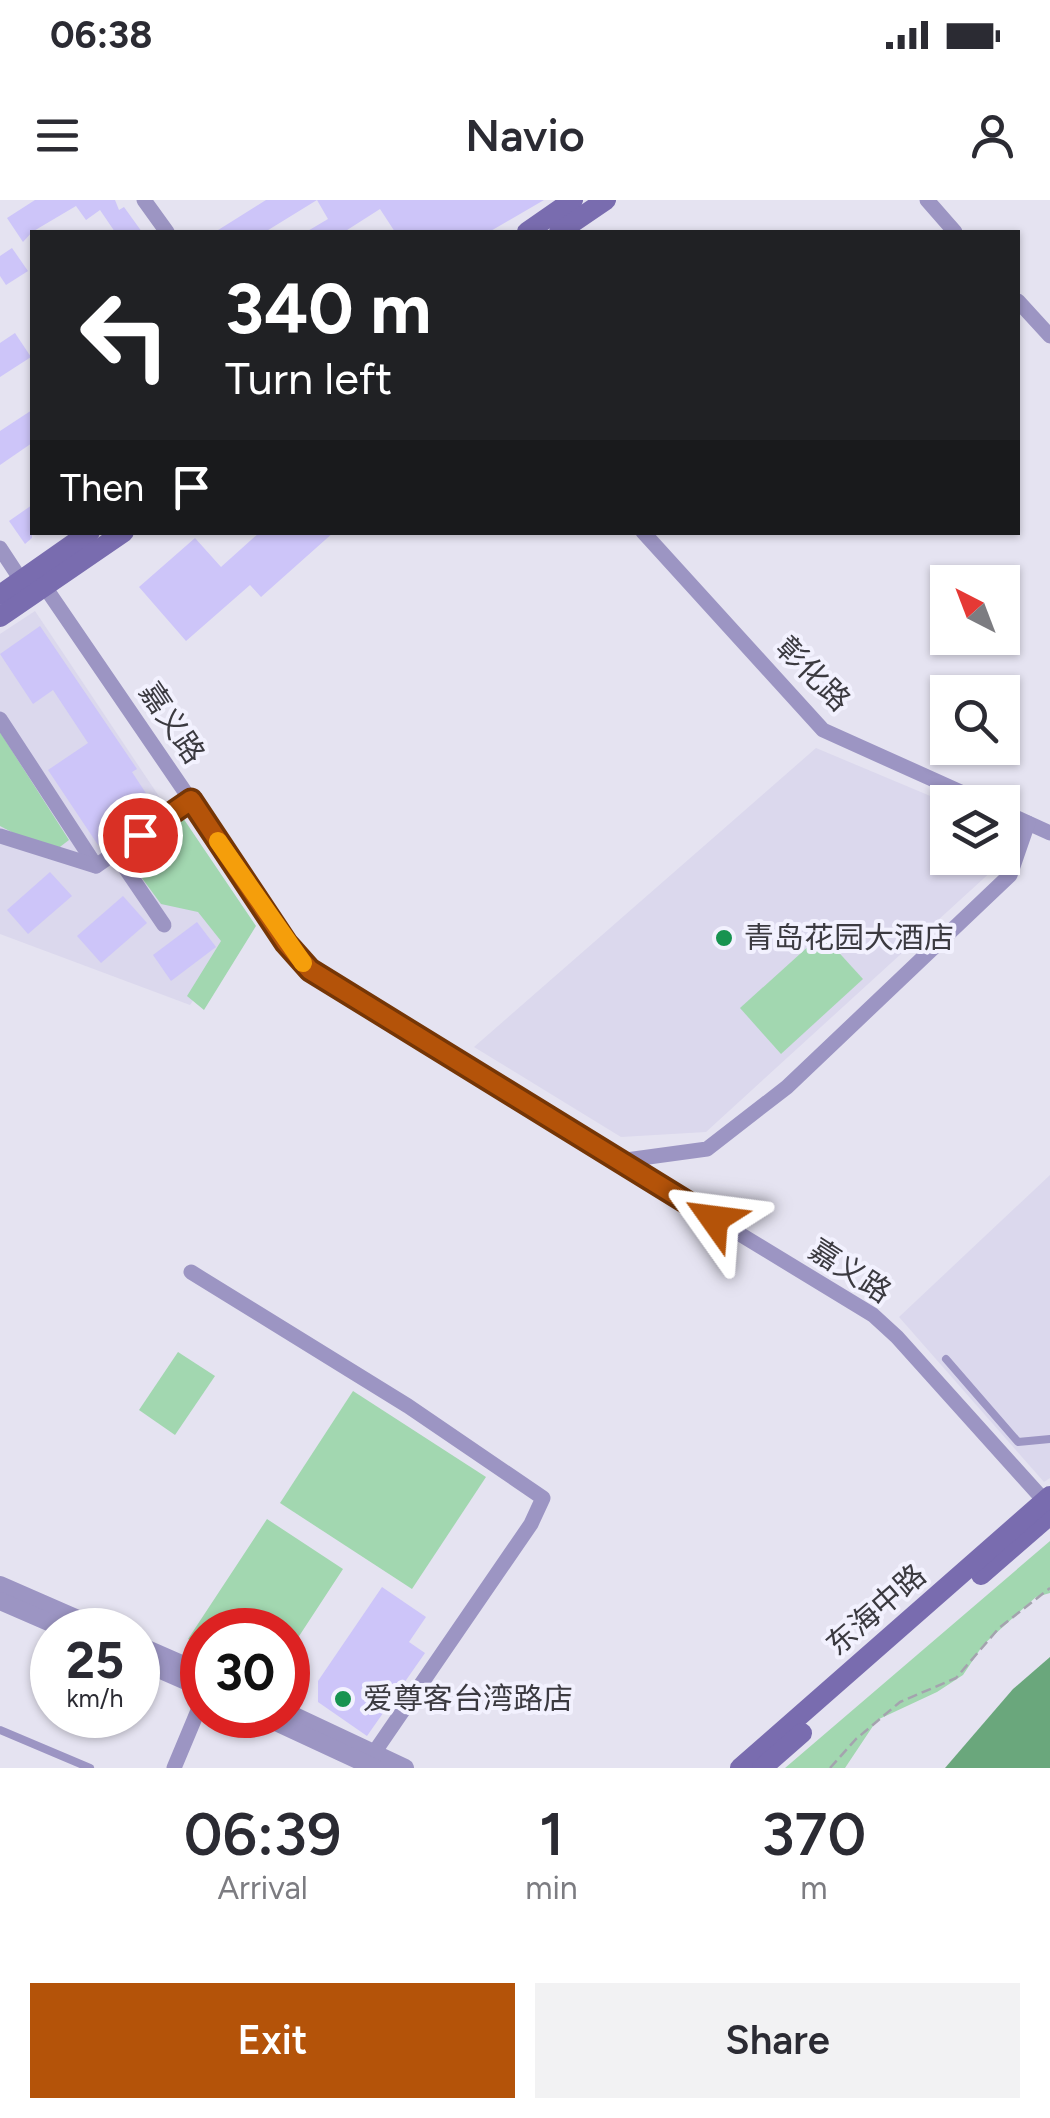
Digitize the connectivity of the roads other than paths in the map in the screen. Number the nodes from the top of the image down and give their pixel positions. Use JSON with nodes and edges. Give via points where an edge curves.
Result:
{"nodes":[{"id":1,"x":144,"y":200,"type":"edge"},
{"id":2,"x":573,"y":200,"type":"edge"},
{"id":3,"x":606,"y":200,"type":"edge"},
{"id":4,"x":927,"y":200,"type":"edge"},
{"id":5,"x":166,"y":230,"type":"edge"},
{"id":6,"x":530,"y":230,"type":"edge"},
{"id":7,"x":562,"y":230,"type":"edge"},
{"id":8,"x":952,"y":230,"type":"edge"},
{"id":9,"x":1020,"y":303,"type":"edge"},
{"id":10,"x":1050,"y":336,"type":"edge"},
{"id":11,"x":86,"y":535,"type":"edge"},
{"id":12,"x":120,"y":535,"type":"edge"},
{"id":13,"x":646,"y":535,"type":"edge"},
{"id":14,"x":0,"y":548,"type":"edge"},
{"id":15,"x":22,"y":580,"type":"junction"},
{"id":16,"x":45,"y":586,"type":"junction"},
{"id":17,"x":0,"y":595,"type":"edge"},
{"id":18,"x":0,"y":616,"type":"edge"},
{"id":19,"x":0,"y":719,"type":"edge"},
{"id":20,"x":945,"y":785,"type":"edge"},
{"id":21,"x":191,"y":800,"type":"junction"},
{"id":22,"x":1020,"y":819,"type":"edge"},
{"id":23,"x":1028,"y":823,"type":"junction"},
{"id":24,"x":1050,"y":833,"type":"edge"},
{"id":25,"x":0,"y":836,"type":"edge"},
{"id":26,"x":115,"y":852,"type":"junction"},
{"id":27,"x":96,"y":866,"type":"junction"},
{"id":28,"x":164,"y":925,"type":"dead end"},
{"id":29,"x":619,"y":1161,"type":"junction"},
{"id":30,"x":192,"y":1272,"type":"dead end"},
{"id":31,"x":946,"y":1359,"type":"dead end"},
{"id":32,"x":1050,"y":1439,"type":"edge"},
{"id":33,"x":1048,"y":1505,"type":"edge"},
{"id":34,"x":0,"y":1586,"type":"edge"},
{"id":35,"x":0,"y":1601,"type":"edge"},
{"id":36,"x":52,"y":1608,"type":"edge"},
{"id":37,"x":30,"y":1614,"type":"edge"},
{"id":38,"x":310,"y":1726,"type":"edge"},
{"id":39,"x":0,"y":1730,"type":"edge"},
{"id":40,"x":310,"y":1736,"type":"edge"},
{"id":41,"x":187,"y":1738,"type":"edge"},
{"id":42,"x":371,"y":1762,"type":"edge"},
{"id":43,"x":90,"y":1768,"type":"edge"},
{"id":44,"x":174,"y":1768,"type":"edge"},
{"id":45,"x":405,"y":1768,"type":"edge"},
{"id":46,"x":740,"y":1768,"type":"edge"},
{"id":47,"x":762,"y":1768,"type":"edge"}],
"edges":[{"from":1,"to":5,"type":"street"},
{"from":2,"to":6,"type":"main road"},
{"from":3,"to":7,"type":"main road"},
{"from":4,"to":8,"type":"street"},
{"from":9,"to":10,"type":"street"},
{"from":11,"to":15,"type":"main road"},
{"from":12,"to":16,"type":"main road"},
{"from":13,"to":20,"type":"street","name":"彰化路","via":[[823,730]]},
{"from":14,"to":15,"type":"street"},
{"from":15,"to":16,"type":"street"},
{"from":15,"to":17,"type":"main road"},
{"from":16,"to":18,"type":"main road"},
{"from":16,"to":21,"type":"street","name":"嘉义路"},
{"from":19,"to":27,"type":"street"},
{"from":21,"to":26,"type":"street"},
{"from":21,"to":29,"type":"street","name":"嘉义路","via":[[310,970]]},
{"from":22,"to":23,"type":"street"},
{"from":23,"to":24,"type":"street"},
{"from":23,"to":29,"type":"street","via":[[1010,875],[787,1087],[707,1149]]},
{"from":25,"to":27,"type":"street"},
{"from":26,"to":27,"type":"street"},
{"from":26,"to":28,"type":"street"},
{"from":29,"to":33,"type":"street","name":"嘉义路","via":[[874,1316]]},
{"from":30,"to":42,"type":"street","via":[[542,1498]]},
{"from":31,"to":32,"type":"lane","via":[[1018,1442]]},
{"from":33,"to":46,"type":"main road","name":"东海中路"},
{"from":33,"to":47,"type":"main road","name":"东海中路"},
{"from":34,"to":36,"type":"street"},
{"from":35,"to":37,"type":"street"},
{"from":38,"to":42,"type":"street"},
{"from":39,"to":43,"type":"lane"},
{"from":40,"to":42,"type":"street"},
{"from":41,"to":44,"type":"street"},
{"from":42,"to":45,"type":"street"}]}
